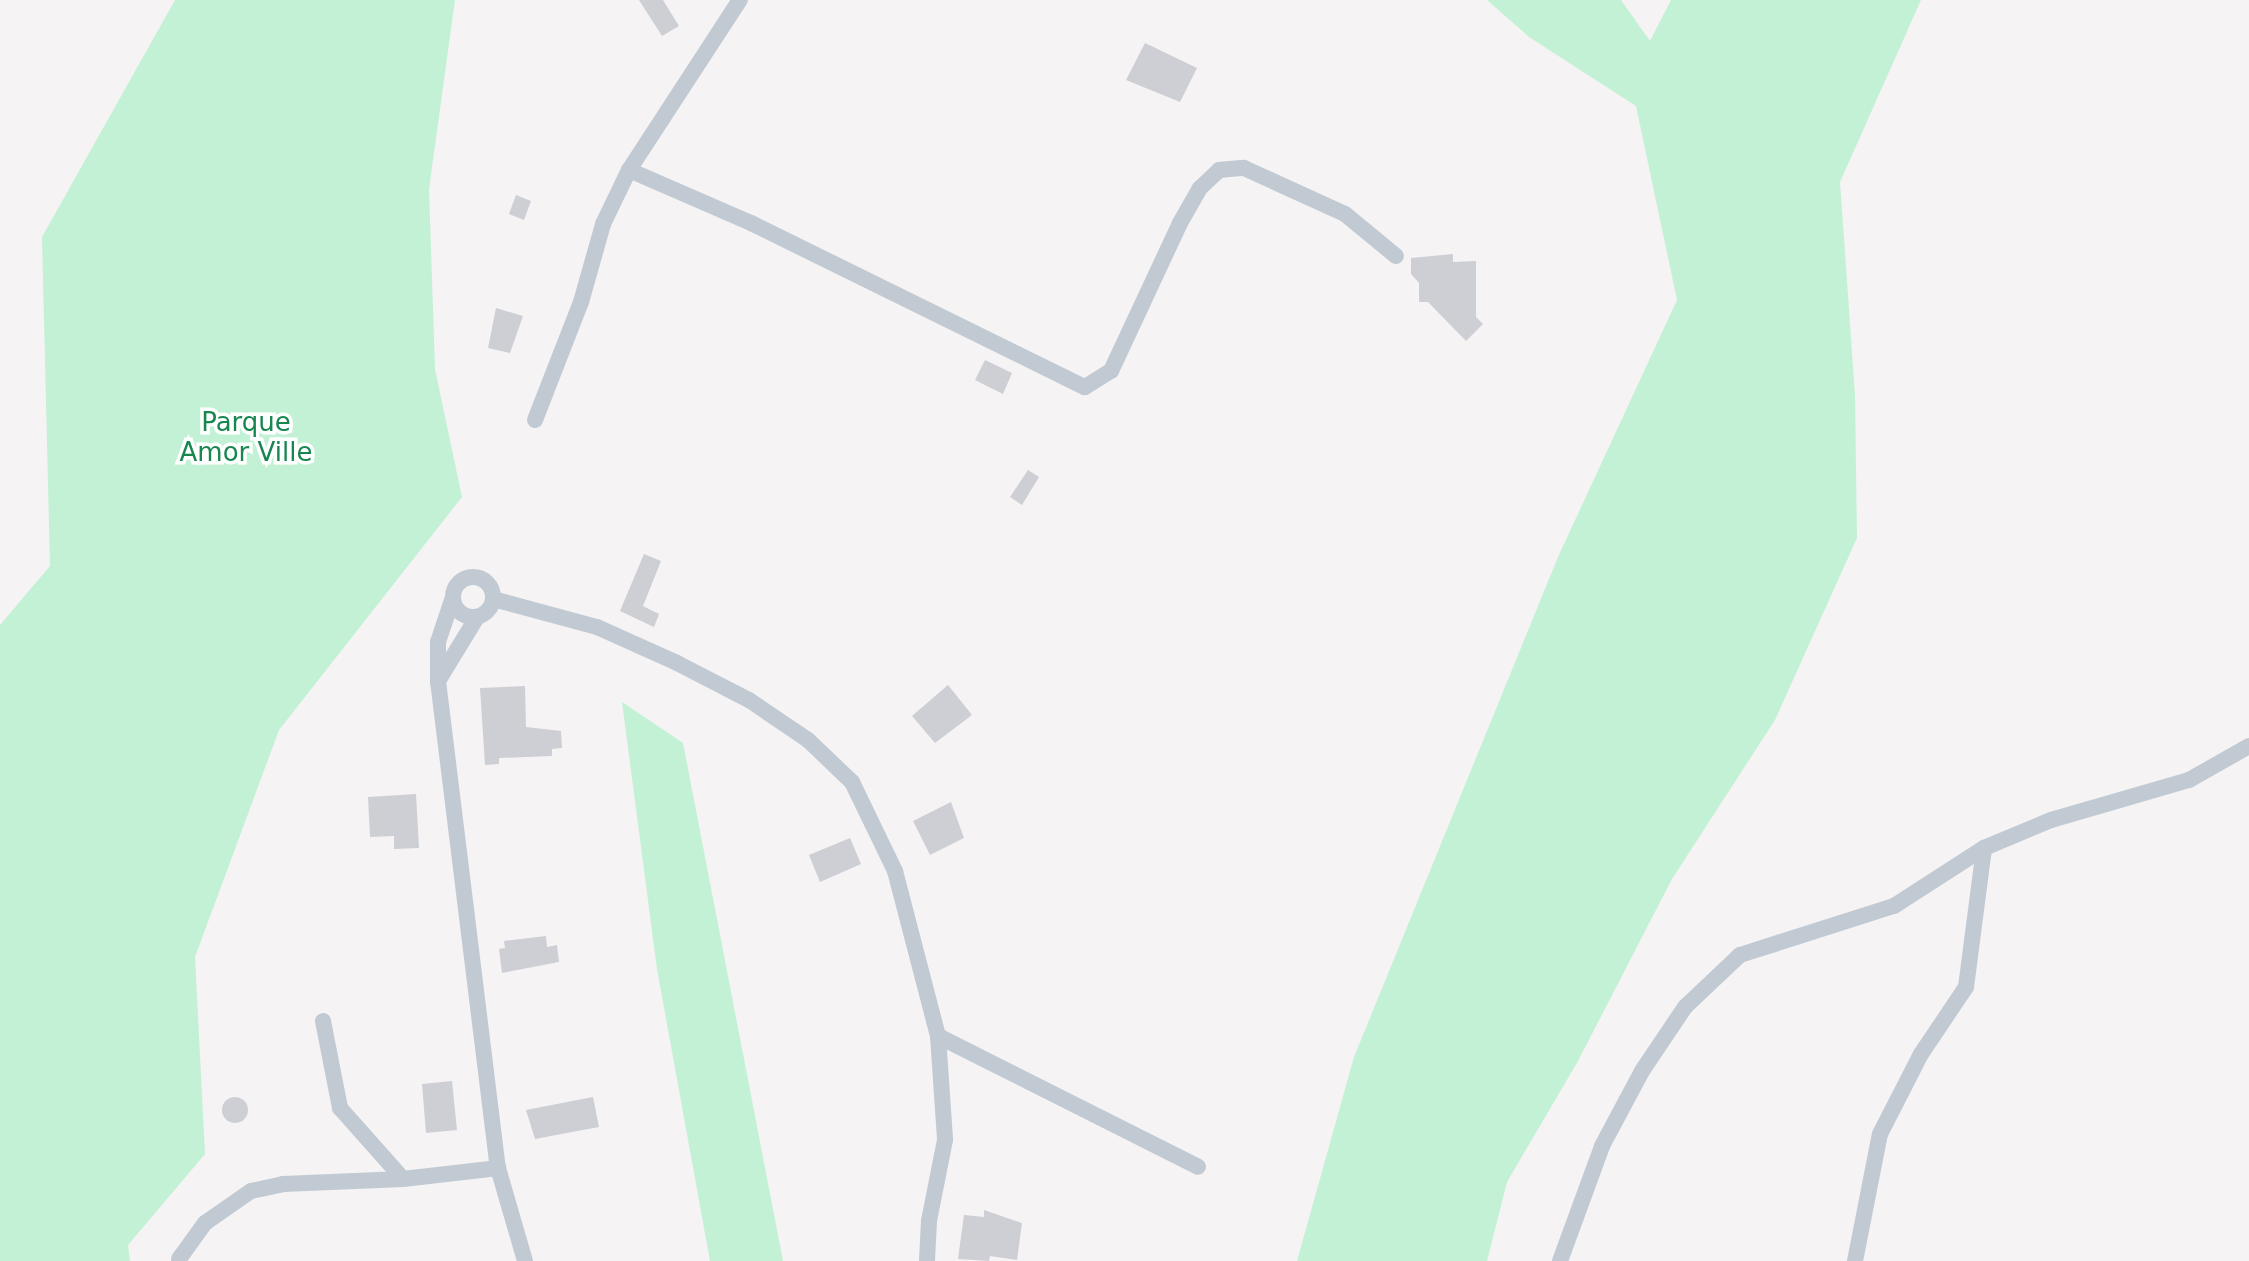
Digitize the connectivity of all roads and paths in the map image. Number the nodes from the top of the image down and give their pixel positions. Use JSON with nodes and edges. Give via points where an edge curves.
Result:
{"nodes":[{"id":1,"x":740,"y":0,"type":"edge"},
{"id":2,"x":629,"y":170,"type":"junction"},
{"id":3,"x":1396,"y":256,"type":"dead end"},
{"id":4,"x":535,"y":420,"type":"dead end"},
{"id":5,"x":453,"y":597,"type":"junction"},
{"id":6,"x":493,"y":599,"type":"junction"},
{"id":7,"x":477,"y":617,"type":"junction"},
{"id":8,"x":438,"y":681,"type":"junction"},
{"id":9,"x":2249,"y":746,"type":"edge"},
{"id":10,"x":1984,"y":848,"type":"junction"},
{"id":11,"x":323,"y":1021,"type":"dead end"},
{"id":12,"x":938,"y":1036,"type":"junction"},
{"id":13,"x":1198,"y":1167,"type":"dead end"},
{"id":14,"x":498,"y":1168,"type":"junction"},
{"id":15,"x":403,"y":1179,"type":"junction"},
{"id":16,"x":179,"y":1259,"type":"edge"},
{"id":17,"x":525,"y":1261,"type":"edge"},
{"id":18,"x":927,"y":1261,"type":"edge"},
{"id":19,"x":1560,"y":1261,"type":"edge"},
{"id":20,"x":1855,"y":1261,"type":"edge"}],
"edges":[{"from":1,"to":2,"type":"street"},
{"from":2,"to":3,"type":"street","via":[[751,223],[1085,387],[1111,371],[1180,223],[1200,188],[1219,170],[1244,168],[1345,214]]},
{"from":2,"to":4,"type":"street","via":[[603,224],[581,302]]},
{"from":5,"to":6,"type":"street","via":[[462,580],[474,577],[486,582]]},
{"from":5,"to":7,"type":"street","via":[[460,612]]},
{"from":5,"to":8,"type":"street","via":[[438,642]]},
{"from":6,"to":7,"type":"street"},
{"from":6,"to":12,"type":"street","via":[[567,616],[677,663],[773,716],[808,740],[852,782],[895,871]]},
{"from":7,"to":8,"type":"street"},
{"from":8,"to":14,"type":"street"},
{"from":9,"to":10,"type":"street","via":[[2189,780],[2051,820]]},
{"from":10,"to":19,"type":"street","via":[[1894,906],[1786,936],[1740,955],[1714,975],[1642,1071],[1602,1146],[1568,1227]]},
{"from":10,"to":20,"type":"street","via":[[1969,976],[1880,1134]]},
{"from":11,"to":15,"type":"street","via":[[340,1108]]},
{"from":12,"to":13,"type":"street"},
{"from":12,"to":18,"type":"street","via":[[945,1140]]},
{"from":14,"to":15,"type":"street"},
{"from":14,"to":17,"type":"street"},
{"from":15,"to":16,"type":"street","via":[[283,1184],[251,1191],[205,1223]]}]}
